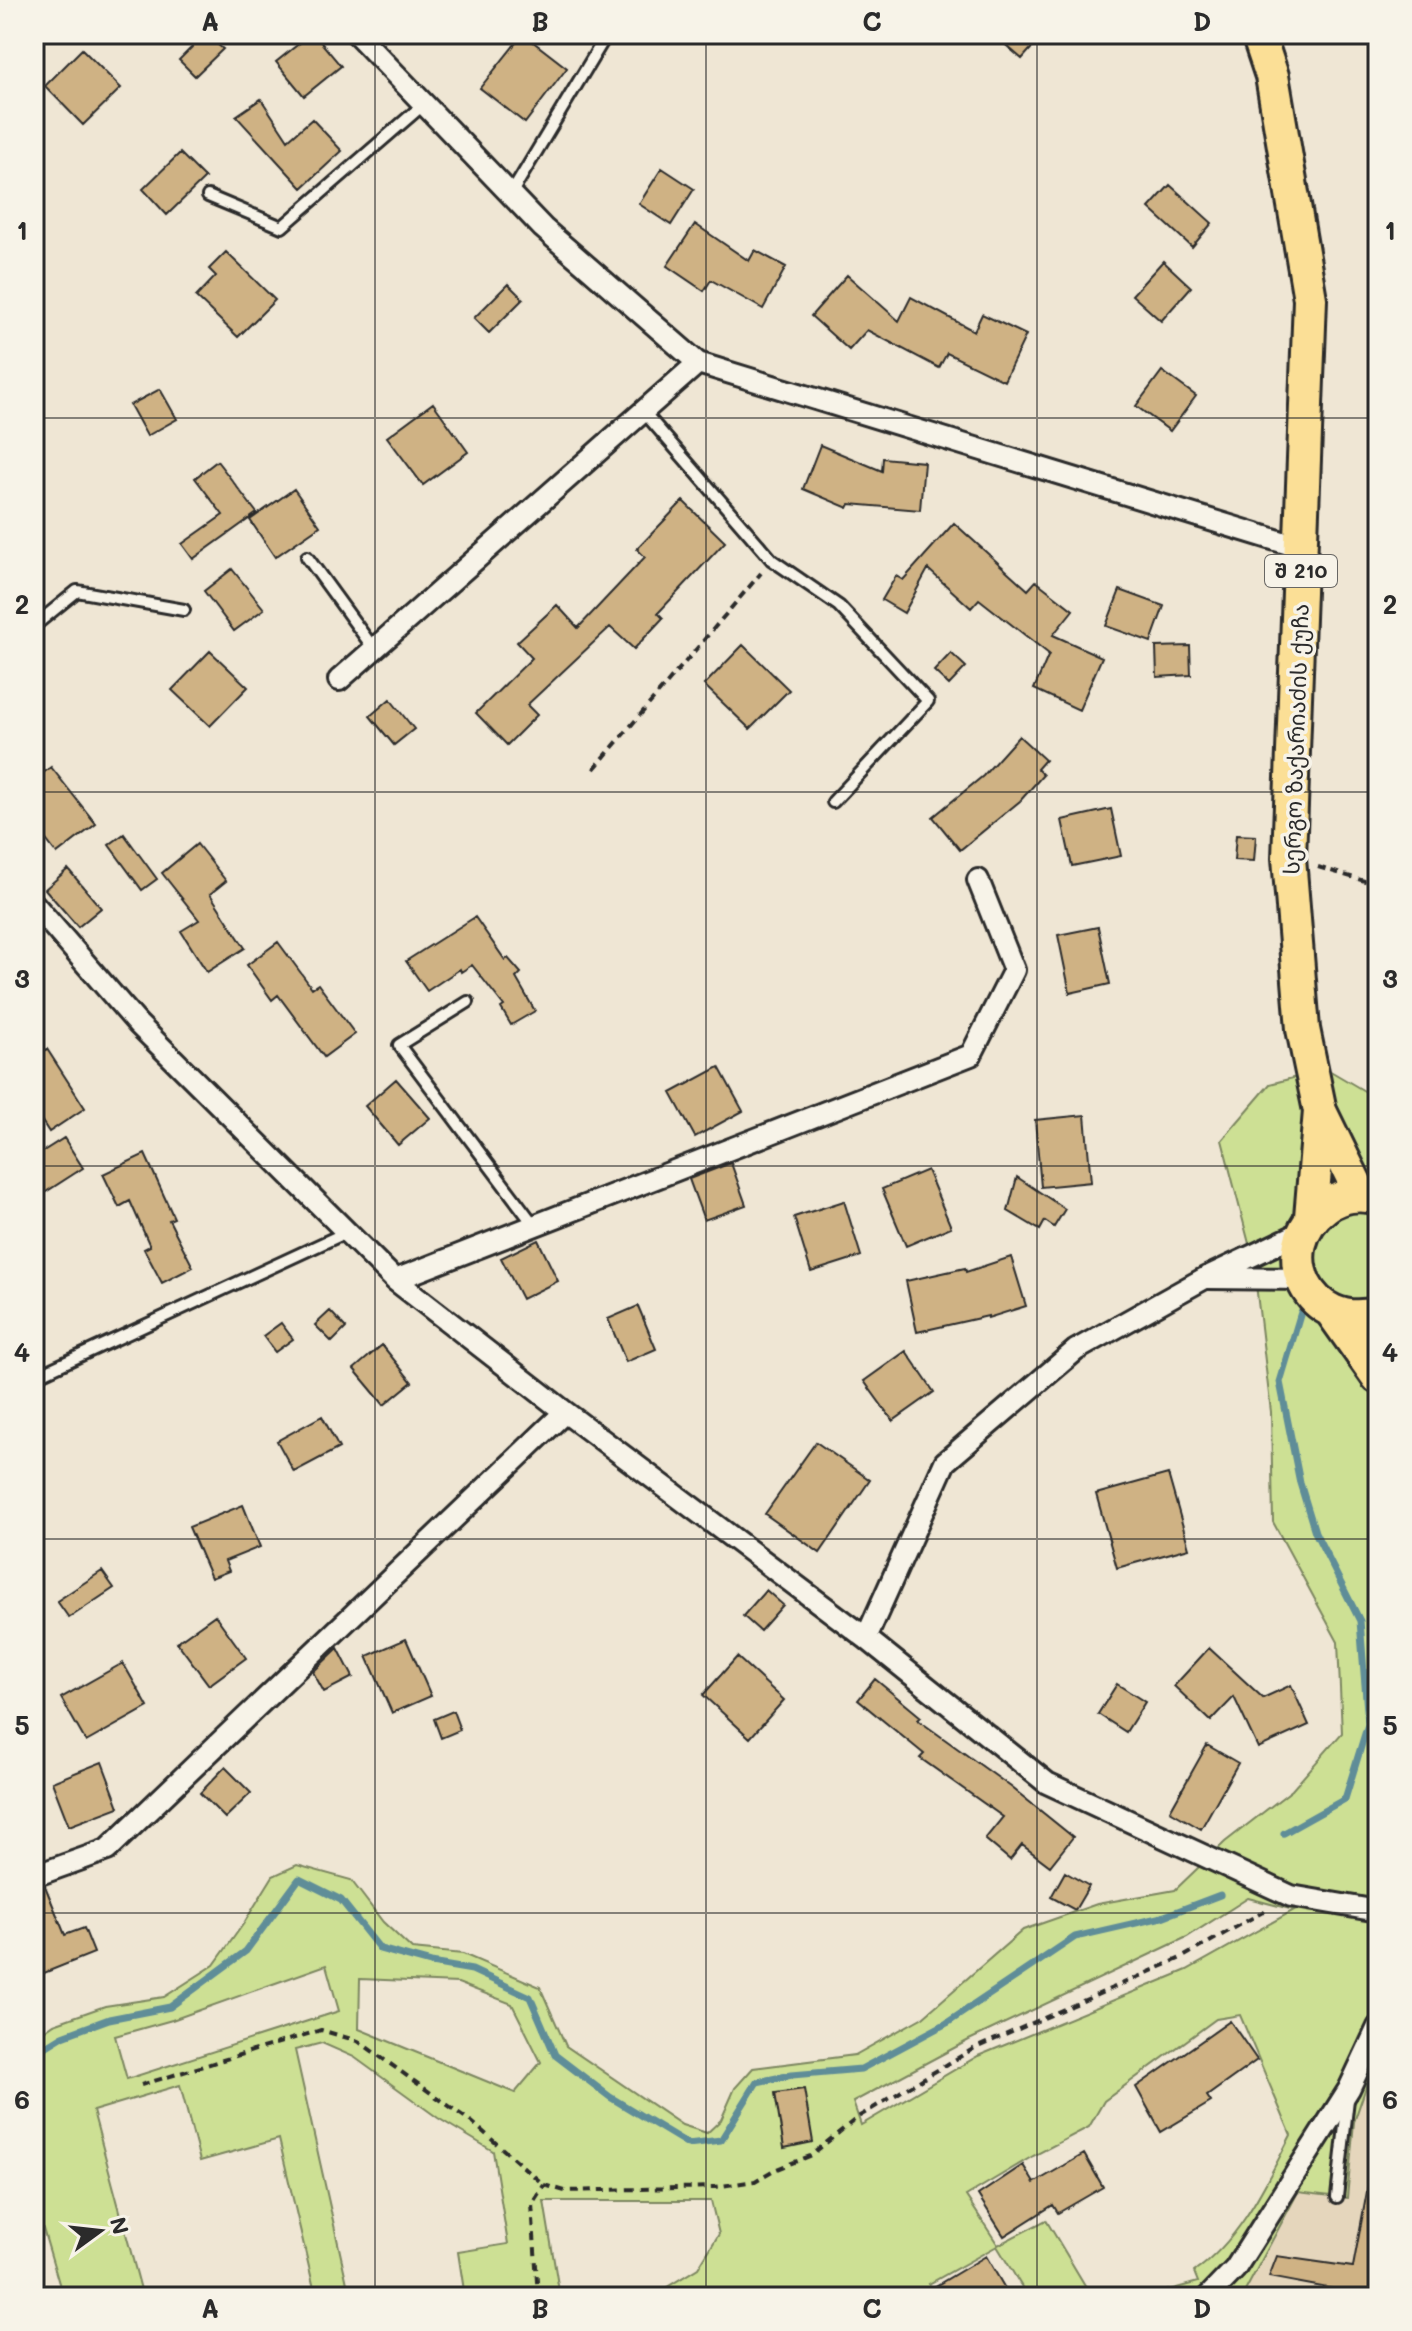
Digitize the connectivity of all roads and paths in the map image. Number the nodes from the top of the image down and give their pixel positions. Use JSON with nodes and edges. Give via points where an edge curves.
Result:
{"nodes":[{"id":1,"x":357,"y":34,"type":"edge"},
{"id":2,"x":607,"y":34,"type":"edge"},
{"id":3,"x":1258,"y":34,"type":"edge"},
{"id":4,"x":424,"y":104,"type":"junction"},
{"id":5,"x":511,"y":194,"type":"junction"},
{"id":6,"x":208,"y":196,"type":"dead end"},
{"id":7,"x":698,"y":363,"type":"junction"},
{"id":8,"x":643,"y":411,"type":"junction"},
{"id":9,"x":1302,"y":548,"type":"junction"},
{"id":10,"x":307,"y":557,"type":"dead end"},
{"id":11,"x":772,"y":560,"type":"junction"},
{"id":12,"x":184,"y":610,"type":"dead end"},
{"id":13,"x":34,"y":626,"type":"edge"},
{"id":14,"x":374,"y":649,"type":"junction"},
{"id":15,"x":339,"y":680,"type":"dead end"},
{"id":16,"x":594,"y":769,"type":"dead end"},
{"id":17,"x":833,"y":802,"type":"dead end"},
{"id":18,"x":1289,"y":858,"type":"junction"},
{"id":19,"x":978,"y":880,"type":"dead end"},
{"id":20,"x":1378,"y":885,"type":"edge"},
{"id":21,"x":34,"y":904,"type":"edge"},
{"id":22,"x":468,"y":1002,"type":"dead end"},
{"id":23,"x":1320,"y":1111,"type":"junction"},
{"id":24,"x":1370,"y":1196,"type":"edge"},
{"id":25,"x":534,"y":1225,"type":"junction"},
{"id":26,"x":1307,"y":1225,"type":"junction"},
{"id":27,"x":345,"y":1233,"type":"junction"},
{"id":28,"x":1205,"y":1278,"type":"junction"},
{"id":29,"x":1302,"y":1279,"type":"junction"},
{"id":30,"x":395,"y":1280,"type":"junction"},
{"id":31,"x":1332,"y":1312,"type":"junction"},
{"id":32,"x":1378,"y":1313,"type":"edge"},
{"id":33,"x":34,"y":1377,"type":"edge"},
{"id":34,"x":1378,"y":1377,"type":"edge"},
{"id":35,"x":565,"y":1412,"type":"junction"},
{"id":36,"x":866,"y":1638,"type":"junction"},
{"id":37,"x":34,"y":1876,"type":"edge"},
{"id":38,"x":1291,"y":1896,"type":"junction"},
{"id":39,"x":1378,"y":1911,"type":"edge"},
{"id":40,"x":1378,"y":2027,"type":"edge"},
{"id":41,"x":141,"y":2085,"type":"dead end"},
{"id":42,"x":1349,"y":2089,"type":"junction"},
{"id":43,"x":544,"y":2185,"type":"junction"},
{"id":44,"x":1337,"y":2197,"type":"dead end"},
{"id":45,"x":538,"y":2297,"type":"edge"},
{"id":46,"x":1208,"y":2297,"type":"edge"}],
"edges":[{"from":1,"to":4,"type":"street"},
{"from":2,"to":5,"type":"lane"},
{"from":3,"to":9,"type":"main road","name":"სერგო ზაქარიაძის ქუჩა","number":"შ 210","via":[[1272,76],[1310,299]]},
{"from":4,"to":5,"type":"street"},
{"from":4,"to":6,"type":"lane","via":[[282,227]]},
{"from":5,"to":7,"type":"street"},
{"from":7,"to":8,"type":"street"},
{"from":7,"to":9,"type":"street"},
{"from":8,"to":11,"type":"lane"},
{"from":8,"to":14,"type":"street"},
{"from":9,"to":18,"type":"main road","name":"სერგო ზაქარიაძის ქუჩა","number":"შ 210"},
{"from":10,"to":14,"type":"lane"},
{"from":11,"to":16,"type":"path"},
{"from":11,"to":17,"type":"lane","via":[[839,606],[928,701]]},
{"from":12,"to":13,"type":"lane","via":[[77,591]]},
{"from":14,"to":15,"type":"street"},
{"from":18,"to":20,"type":"path"},
{"from":18,"to":23,"type":"main road","name":"სერგო ზაქარიაძის ქუჩა","number":"შ 210","via":[[1303,1029]]},
{"from":19,"to":25,"type":"street","via":[[1014,970],[971,1055]]},
{"from":21,"to":27,"type":"street","via":[[138,1024]]},
{"from":22,"to":25,"type":"lane","via":[[399,1045]]},
{"from":23,"to":24,"type":"main road","name":"სერგო ზაქარიაძის ქუჩა","number":"შ 210"},
{"from":23,"to":26,"type":"main road","name":"სერგო ზაქარიაძის ქუჩა","number":"შ 210"},
{"from":24,"to":26,"type":"main road","via":[[1333,1200]]},
{"from":25,"to":30,"type":"street"},
{"from":26,"to":28,"type":"street"},
{"from":26,"to":29,"type":"main road","name":"სერგო ზაქარიაძის ქუჩა","via":[[1297,1256]]},
{"from":27,"to":30,"type":"street"},
{"from":27,"to":33,"type":"lane"},
{"from":28,"to":29,"type":"street"},
{"from":28,"to":36,"type":"street","via":[[1076,1350],[945,1462]]},
{"from":29,"to":31,"type":"main road"},
{"from":30,"to":35,"type":"street"},
{"from":31,"to":32,"type":"main road","via":[[1362,1318]]},
{"from":31,"to":34,"type":"main road"},
{"from":35,"to":36,"type":"street"},
{"from":35,"to":37,"type":"street","via":[[107,1850]]},
{"from":36,"to":38,"type":"street","via":[[1047,1783]]},
{"from":38,"to":39,"type":"street"},
{"from":38,"to":43,"type":"path","via":[[1181,1958],[973,2049],[858,2117],[810,2156],[755,2181],[633,2190],[565,2191]]},
{"from":40,"to":42,"type":"street"},
{"from":41,"to":43,"type":"path","via":[[321,2030],[358,2041],[473,2123]]},
{"from":42,"to":44,"type":"lane"},
{"from":42,"to":46,"type":"street","via":[[1235,2269]]},
{"from":43,"to":45,"type":"path","via":[[532,2204]]}]}
